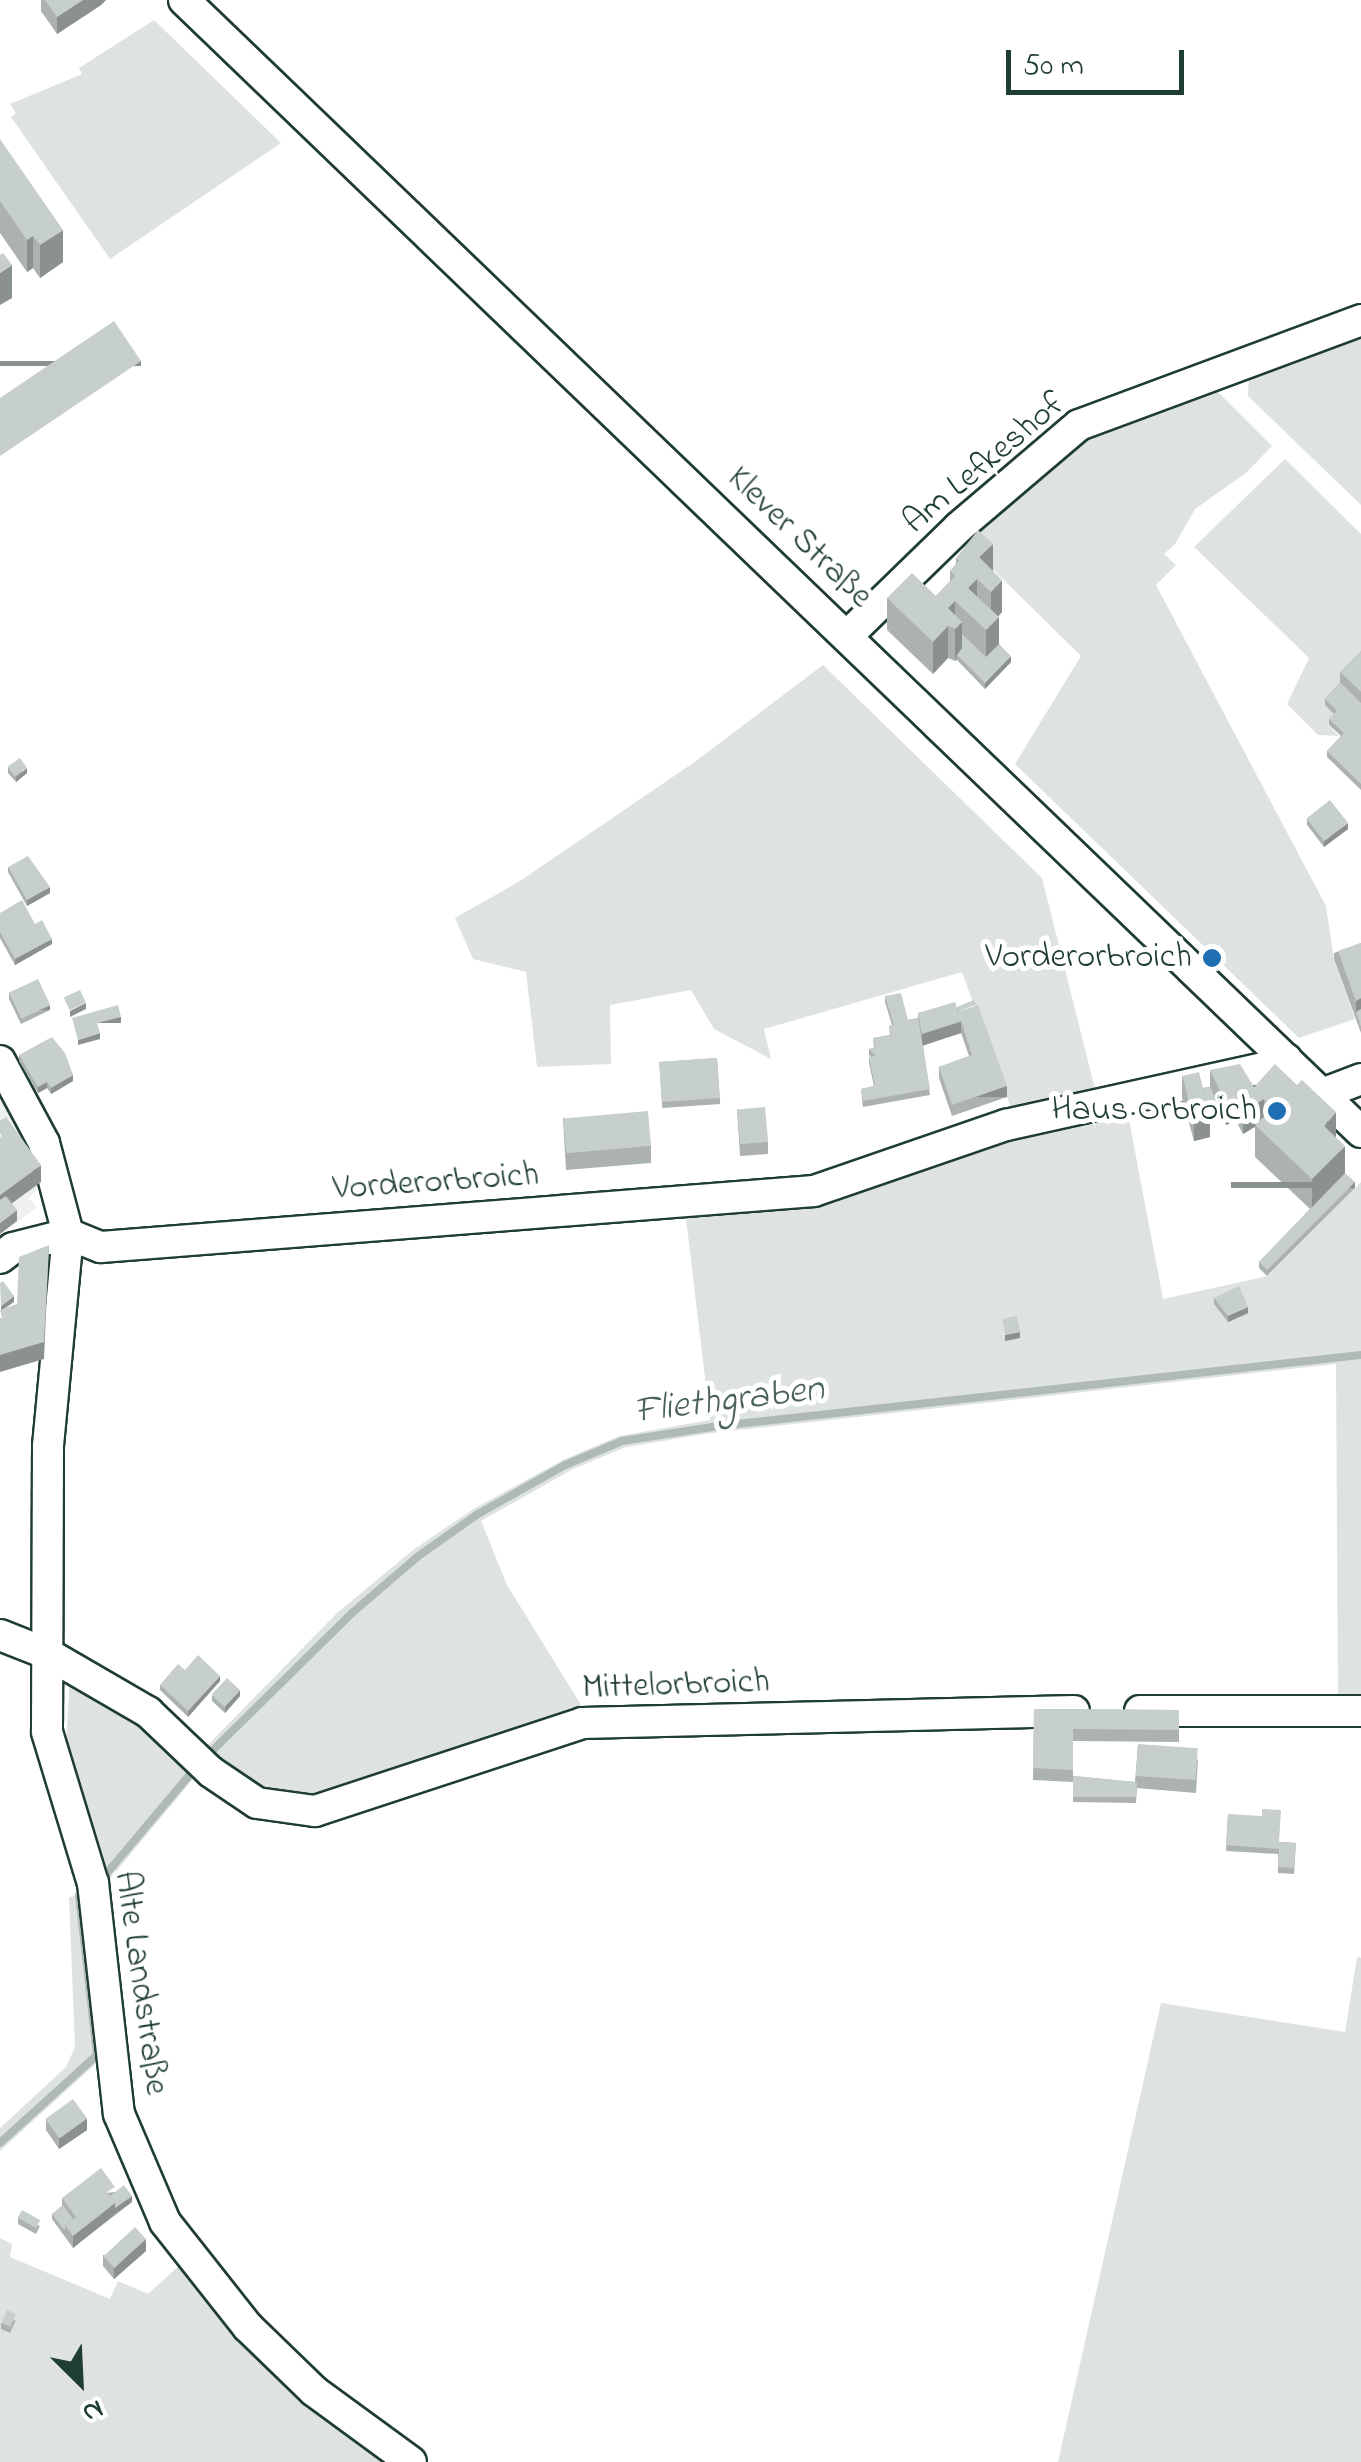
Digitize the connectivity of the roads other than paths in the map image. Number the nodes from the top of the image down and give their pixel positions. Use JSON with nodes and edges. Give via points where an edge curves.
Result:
{"nodes":[{"id":1,"x":184,"y":0,"type":"edge"},
{"id":2,"x":1361,"y":320,"type":"edge"},
{"id":3,"x":846,"y":636,"type":"junction"},
{"id":4,"x":1286,"y":1059,"type":"junction"},
{"id":5,"x":0,"y":1061,"type":"edge"},
{"id":6,"x":1361,"y":1079,"type":"edge"},
{"id":7,"x":1322,"y":1094,"type":"junction"},
{"id":8,"x":1361,"y":1132,"type":"edge"},
{"id":9,"x":68,"y":1234,"type":"junction"},
{"id":10,"x":0,"y":1258,"type":"edge"},
{"id":11,"x":0,"y":1635,"type":"edge"},
{"id":12,"x":48,"y":1654,"type":"junction"},
{"id":13,"x":1361,"y":1711,"type":"edge"},
{"id":14,"x":410,"y":2462,"type":"edge"}],
"edges":[{"from":1,"to":3,"type":"street","name":"Klever Straße"},
{"from":2,"to":3,"type":"street","name":"Am Lefkeshof","via":[[1079,425]]},
{"from":3,"to":4,"type":"street","name":"Klever Straße"},
{"from":4,"to":7,"type":"street","name":"Klever Straße"},
{"from":4,"to":9,"type":"street","name":"Vorderorbroich","via":[[1006,1124],[814,1191],[101,1247]]},
{"from":5,"to":9,"type":"street","name":"Alte Landstraße","via":[[44,1143]]},
{"from":6,"to":7,"type":"street"},
{"from":7,"to":8,"type":"street","name":"Klever Straße"},
{"from":9,"to":10,"type":"street","name":"Vorderorbroich","via":[[13,1248]]},
{"from":9,"to":12,"type":"street","name":"Alte Landstraße","via":[[48,1445]]},
{"from":11,"to":12,"type":"street","name":"Mittelorbroich"},
{"from":12,"to":13,"type":"street","name":"Mittelorbroich","via":[[148,1712],[210,1772],[258,1803],[315,1811],[582,1723],[1036,1711]]},
{"from":12,"to":14,"type":"street","name":"Alte Landstraße","via":[[47,1732],[93,1883],[119,2114],[165,2222],[248,2327],[314,2391]]}]}
